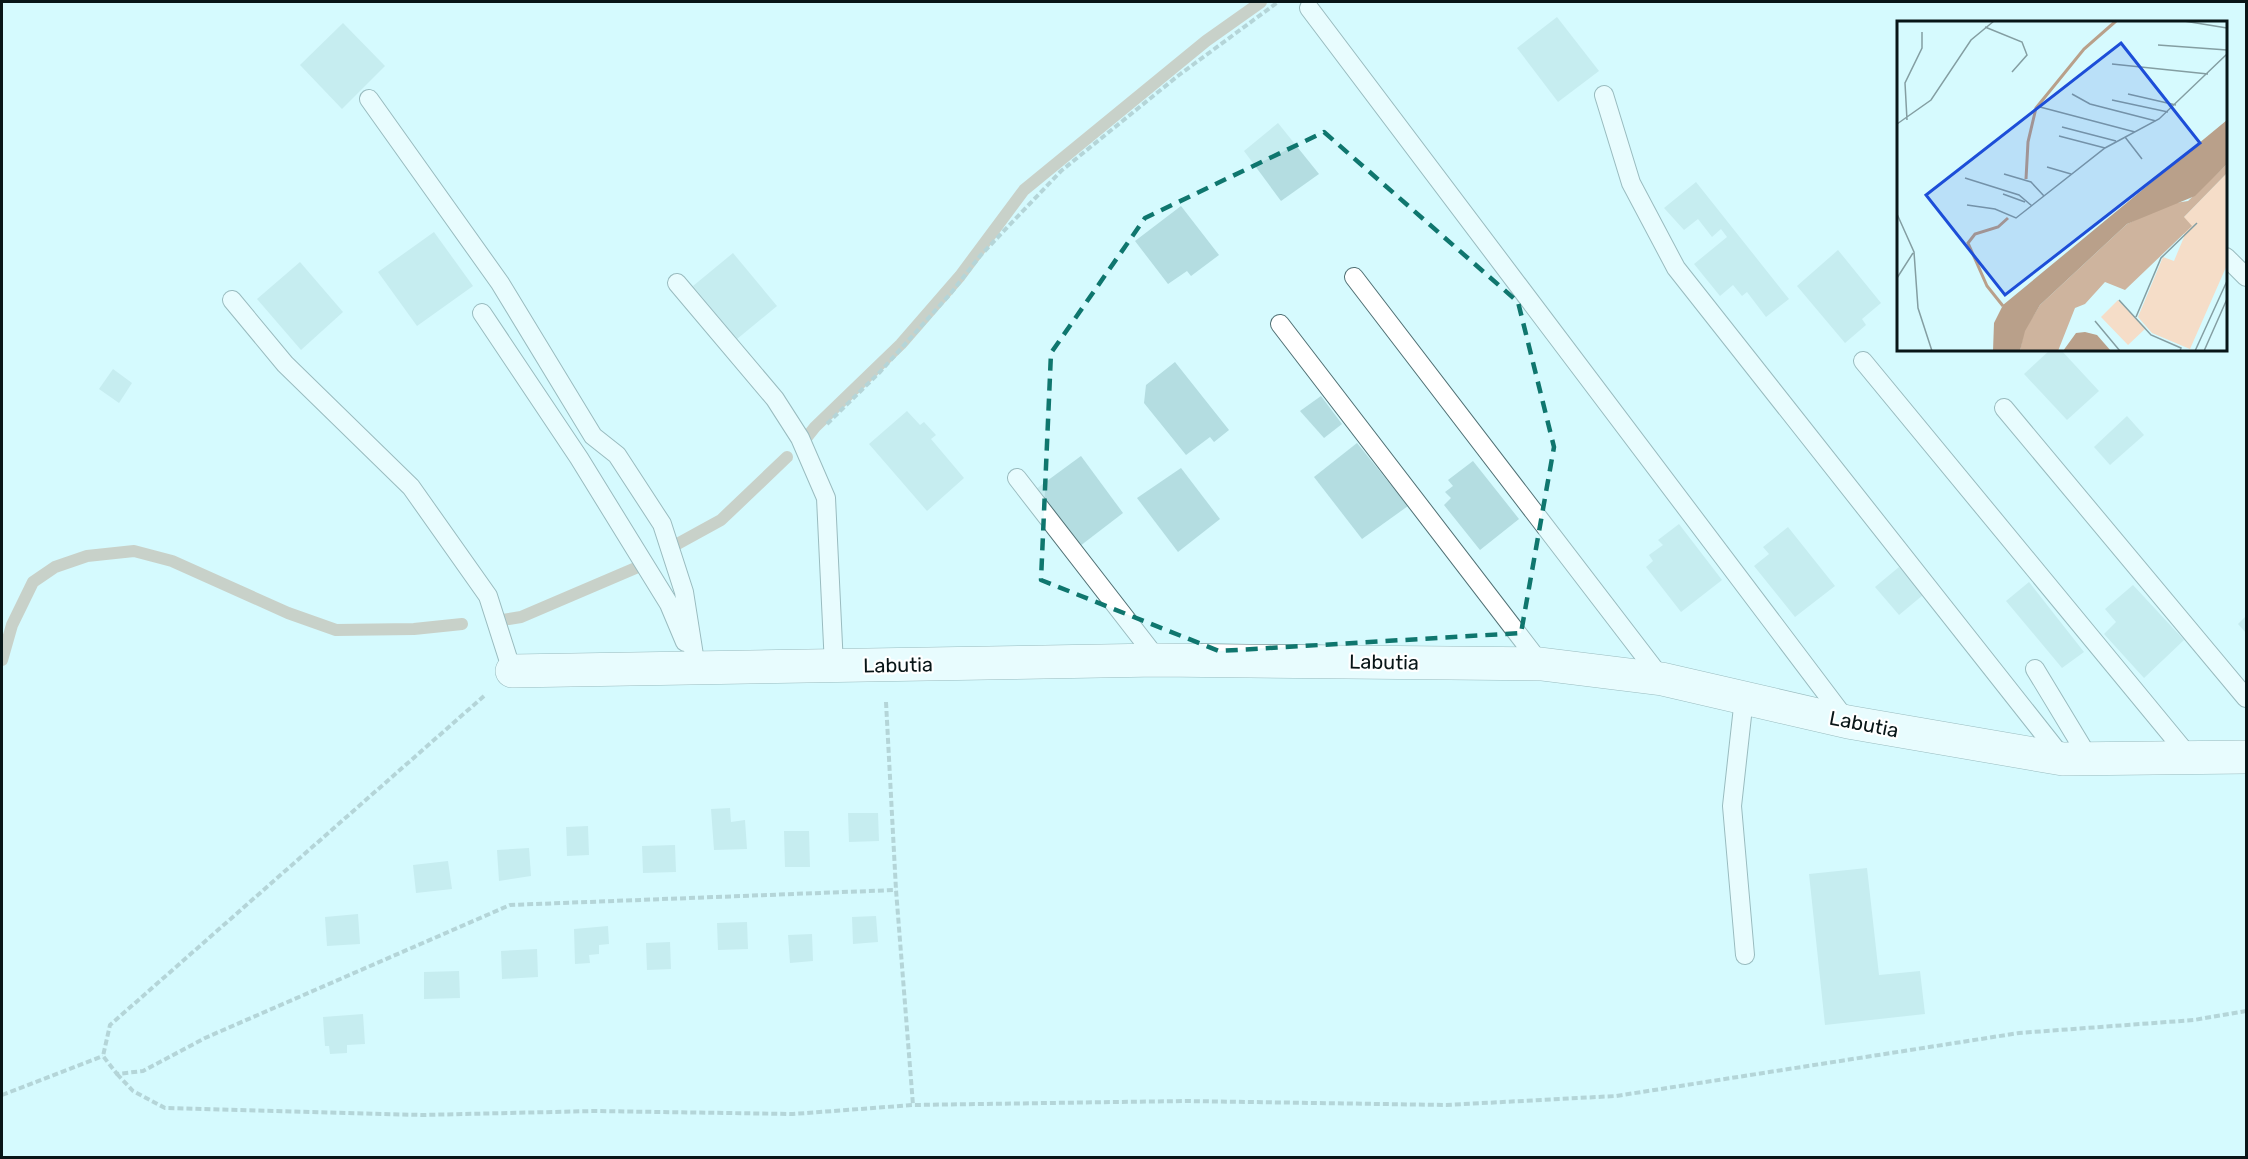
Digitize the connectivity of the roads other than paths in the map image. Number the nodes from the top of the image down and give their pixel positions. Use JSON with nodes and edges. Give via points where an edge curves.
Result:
{"nodes":[{"id":1,"x":1309,"y":8,"type":"dead end"},
{"id":2,"x":1604,"y":96,"type":"dead end"},
{"id":3,"x":369,"y":99,"type":"dead end"},
{"id":4,"x":2227,"y":258,"type":"edge"},
{"id":5,"x":2247,"y":277,"type":"edge"},
{"id":6,"x":1354,"y":278,"type":"dead end"},
{"id":7,"x":677,"y":283,"type":"dead end"},
{"id":8,"x":232,"y":300,"type":"dead end"},
{"id":9,"x":482,"y":313,"type":"dead end"},
{"id":10,"x":1280,"y":324,"type":"dead end"},
{"id":11,"x":1863,"y":361,"type":"dead end"},
{"id":12,"x":2004,"y":408,"type":"dead end"},
{"id":13,"x":1017,"y":478,"type":"dead end"},
{"id":14,"x":1158,"y":660,"type":"junction"},
{"id":15,"x":1541,"y":664,"type":"junction"},
{"id":16,"x":834,"y":666,"type":"junction"},
{"id":17,"x":696,"y":668,"type":"junction"},
{"id":18,"x":2035,"y":669,"type":"dead end"},
{"id":19,"x":512,"y":671,"type":"joint"},
{"id":20,"x":1662,"y":679,"type":"junction"},
{"id":21,"x":1744,"y":698,"type":"junction"},
{"id":22,"x":2247,"y":698,"type":"edge"},
{"id":23,"x":1848,"y":722,"type":"junction"},
{"id":24,"x":2247,"y":758,"type":"edge"},
{"id":25,"x":2076,"y":760,"type":"junction"},
{"id":26,"x":2192,"y":760,"type":"junction"},
{"id":27,"x":1745,"y":955,"type":"dead end"}],
"edges":[{"from":1,"to":23,"type":"lane"},
{"from":2,"to":25,"type":"lane","via":[[1631,183],[1676,268]]},
{"from":3,"to":17,"type":"lane","via":[[500,283],[592,436],[617,455],[662,524],[684,592]]},
{"from":4,"to":5,"type":"lane"},
{"from":6,"to":20,"type":"lane"},
{"from":7,"to":16,"type":"lane","via":[[775,399],[804,448],[826,498]]},
{"from":8,"to":19,"type":"lane","via":[[285,364],[411,487],[488,596]]},
{"from":9,"to":17,"type":"lane","via":[[579,458],[669,604]]},
{"from":10,"to":15,"type":"lane"},
{"from":11,"to":26,"type":"lane"},
{"from":12,"to":22,"type":"lane"},
{"from":13,"to":14,"type":"lane"},
{"from":14,"to":15,"type":"street","name":"Labutia"},
{"from":14,"to":16,"type":"street","name":"Labutia"},
{"from":15,"to":20,"type":"street","name":"Labutia"},
{"from":16,"to":17,"type":"street","name":"Labutia"},
{"from":17,"to":19,"type":"street","name":"Labutia"},
{"from":18,"to":25,"type":"lane"},
{"from":20,"to":21,"type":"street","name":"Labutia"},
{"from":21,"to":23,"type":"street","name":"Labutia"},
{"from":21,"to":27,"type":"lane","via":[[1732,806]]},
{"from":23,"to":25,"type":"street","name":"Labutia"},
{"from":24,"to":26,"type":"street","name":"Labutia"},
{"from":25,"to":26,"type":"street","name":"Labutia"}]}
